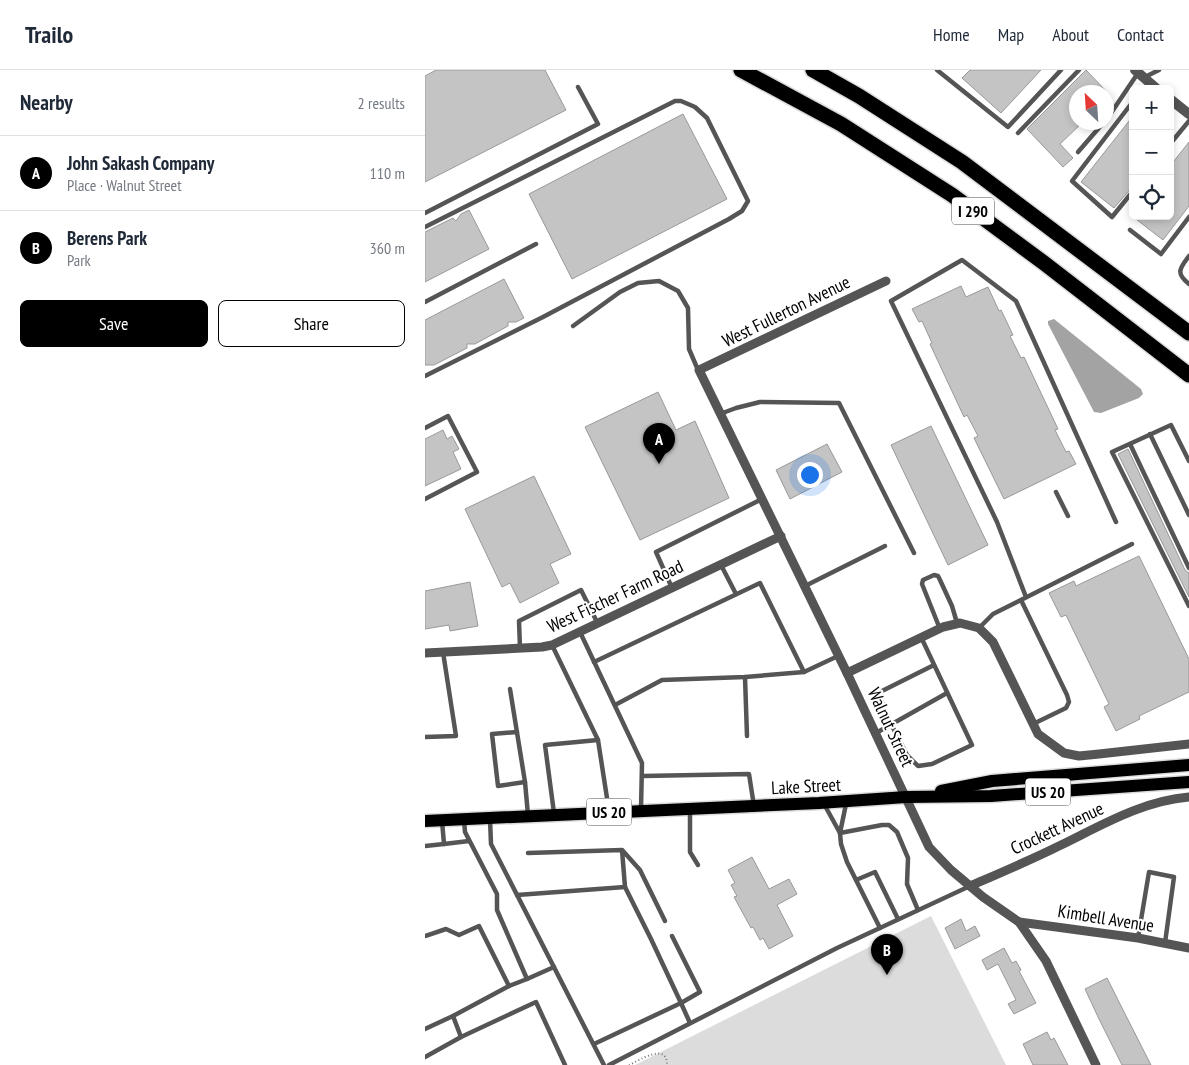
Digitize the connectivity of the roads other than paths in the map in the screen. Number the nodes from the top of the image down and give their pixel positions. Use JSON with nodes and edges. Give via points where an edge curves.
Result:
{"nodes":[{"id":1,"x":741,"y":70,"type":"edge"},
{"id":2,"x":813,"y":70,"type":"edge"},
{"id":3,"x":937,"y":70,"type":"edge"},
{"id":4,"x":1061,"y":70,"type":"edge"},
{"id":5,"x":1079,"y":70,"type":"edge"},
{"id":6,"x":1159,"y":70,"type":"edge"},
{"id":7,"x":1139,"y":74,"type":"edge"},
{"id":8,"x":1152,"y":85,"type":"edge"},
{"id":9,"x":579,"y":87,"type":"dead end"},
{"id":10,"x":1174,"y":103,"type":"edge"},
{"id":11,"x":1129,"y":107,"type":"edge"},
{"id":12,"x":1114,"y":108,"type":"edge"},
{"id":13,"x":1189,"y":114,"type":"edge"},
{"id":14,"x":1189,"y":121,"type":"edge"},
{"id":15,"x":1097,"y":130,"type":"edge"},
{"id":16,"x":1018,"y":133,"type":"dead end"},
{"id":17,"x":1174,"y":139,"type":"edge"},
{"id":18,"x":1078,"y":152,"type":"dead end"},
{"id":19,"x":1129,"y":196,"type":"edge"},
{"id":20,"x":425,"y":213,"type":"edge"},
{"id":21,"x":1189,"y":217,"type":"edge"},
{"id":22,"x":425,"y":227,"type":"edge"},
{"id":23,"x":1131,"y":230,"type":"dead end"},
{"id":24,"x":536,"y":244,"type":"dead end"},
{"id":25,"x":1189,"y":256,"type":"edge"},
{"id":26,"x":886,"y":280,"type":"dead end"},
{"id":27,"x":1189,"y":284,"type":"edge"},
{"id":28,"x":425,"y":302,"type":"edge"},
{"id":29,"x":573,"y":326,"type":"dead end"},
{"id":30,"x":1189,"y":334,"type":"edge"},
{"id":31,"x":699,"y":370,"type":"junction"},
{"id":32,"x":1189,"y":375,"type":"edge"},
{"id":33,"x":425,"y":376,"type":"edge"},
{"id":34,"x":721,"y":414,"type":"junction"},
{"id":35,"x":425,"y":428,"type":"edge"},
{"id":36,"x":1150,"y":434,"type":"junction"},
{"id":37,"x":1130,"y":444,"type":"junction"},
{"id":38,"x":1189,"y":461,"type":"edge"},
{"id":39,"x":1056,"y":492,"type":"dead end"},
{"id":40,"x":425,"y":499,"type":"edge"},
{"id":41,"x":762,"y":499,"type":"junction"},
{"id":42,"x":1189,"y":515,"type":"edge"},
{"id":43,"x":1068,"y":516,"type":"dead end"},
{"id":44,"x":1116,"y":522,"type":"dead end"},
{"id":45,"x":781,"y":536,"type":"junction"},
{"id":46,"x":1132,"y":544,"type":"dead end"},
{"id":47,"x":885,"y":546,"type":"dead end"},
{"id":48,"x":914,"y":553,"type":"dead end"},
{"id":49,"x":721,"y":565,"type":"junction"},
{"id":50,"x":1189,"y":568,"type":"edge"},
{"id":51,"x":805,"y":586,"type":"junction"},
{"id":52,"x":672,"y":588,"type":"junction"},
{"id":53,"x":736,"y":594,"type":"junction"},
{"id":54,"x":1026,"y":597,"type":"junction"},
{"id":55,"x":1021,"y":600,"type":"junction"},
{"id":56,"x":1189,"y":606,"type":"edge"},
{"id":57,"x":957,"y":623,"type":"junction"},
{"id":58,"x":598,"y":624,"type":"junction"},
{"id":59,"x":979,"y":628,"type":"junction"},
{"id":60,"x":940,"y":629,"type":"junction"},
{"id":61,"x":580,"y":632,"type":"junction"},
{"id":62,"x":921,"y":637,"type":"junction"},
{"id":63,"x":552,"y":645,"type":"junction"},
{"id":64,"x":520,"y":648,"type":"junction"},
{"id":65,"x":443,"y":652,"type":"junction"},
{"id":66,"x":425,"y":653,"type":"edge"},
{"id":67,"x":839,"y":656,"type":"junction"},
{"id":68,"x":594,"y":662,"type":"junction"},
{"id":69,"x":934,"y":665,"type":"junction"},
{"id":70,"x":804,"y":672,"type":"junction"},
{"id":71,"x":847,"y":673,"type":"junction"},
{"id":72,"x":745,"y":677,"type":"junction"},
{"id":73,"x":510,"y":689,"type":"dead end"},
{"id":74,"x":947,"y":693,"type":"junction"},
{"id":75,"x":615,"y":705,"type":"junction"},
{"id":76,"x":891,"y":724,"type":"junction"},
{"id":77,"x":1033,"y":724,"type":"junction"},
{"id":78,"x":517,"y":732,"type":"junction"},
{"id":79,"x":876,"y":733,"type":"junction"},
{"id":80,"x":747,"y":736,"type":"dead end"},
{"id":81,"x":425,"y":737,"type":"edge"},
{"id":82,"x":597,"y":740,"type":"junction"},
{"id":83,"x":1189,"y":744,"type":"edge"},
{"id":84,"x":1189,"y":765,"type":"edge"},
{"id":85,"x":643,"y":776,"type":"junction"},
{"id":86,"x":525,"y":782,"type":"junction"},
{"id":87,"x":1189,"y":782,"type":"edge"},
{"id":88,"x":906,"y":797,"type":"junction"},
{"id":89,"x":1189,"y":797,"type":"edge"},
{"id":90,"x":847,"y":801,"type":"junction"},
{"id":91,"x":824,"y":802,"type":"junction"},
{"id":92,"x":754,"y":806,"type":"junction"},
{"id":93,"x":690,"y":808,"type":"junction"},
{"id":94,"x":641,"y":811,"type":"junction"},
{"id":95,"x":609,"y":812,"type":"junction"},
{"id":96,"x":554,"y":815,"type":"junction"},
{"id":97,"x":528,"y":816,"type":"junction"},
{"id":98,"x":490,"y":818,"type":"junction"},
{"id":99,"x":464,"y":819,"type":"junction"},
{"id":100,"x":442,"y":820,"type":"junction"},
{"id":101,"x":425,"y":821,"type":"edge"},
{"id":102,"x":840,"y":833,"type":"junction"},
{"id":103,"x":469,"y":840,"type":"junction"},
{"id":104,"x":444,"y":844,"type":"junction"},
{"id":105,"x":425,"y":846,"type":"edge"},
{"id":106,"x":622,"y":850,"type":"junction"},
{"id":107,"x":528,"y":853,"type":"dead end"},
{"id":108,"x":698,"y":865,"type":"dead end"},
{"id":109,"x":857,"y":880,"type":"junction"},
{"id":110,"x":970,"y":886,"type":"junction"},
{"id":111,"x":625,"y":887,"type":"junction"},
{"id":112,"x":517,"y":895,"type":"junction"},
{"id":113,"x":918,"y":910,"type":"junction"},
{"id":114,"x":899,"y":919,"type":"junction"},
{"id":115,"x":665,"y":921,"type":"dead end"},
{"id":116,"x":1019,"y":922,"type":"junction"},
{"id":117,"x":880,"y":928,"type":"junction"},
{"id":118,"x":425,"y":936,"type":"edge"},
{"id":119,"x":672,"y":936,"type":"dead end"},
{"id":120,"x":1138,"y":938,"type":"junction"},
{"id":121,"x":1165,"y":944,"type":"junction"},
{"id":122,"x":1189,"y":948,"type":"edge"},
{"id":123,"x":554,"y":967,"type":"junction"},
{"id":124,"x":527,"y":979,"type":"junction"},
{"id":125,"x":509,"y":986,"type":"junction"},
{"id":126,"x":681,"y":1003,"type":"junction"},
{"id":127,"x":453,"y":1016,"type":"junction"},
{"id":128,"x":691,"y":1023,"type":"junction"},
{"id":129,"x":425,"y":1028,"type":"edge"},
{"id":130,"x":461,"y":1037,"type":"junction"},
{"id":131,"x":594,"y":1044,"type":"junction"},
{"id":132,"x":425,"y":1057,"type":"edge"},
{"id":133,"x":564,"y":1063,"type":"edge"},
{"id":134,"x":557,"y":1065,"type":"edge"},
{"id":135,"x":605,"y":1065,"type":"edge"},
{"id":136,"x":609,"y":1065,"type":"edge"},
{"id":137,"x":1096,"y":1065,"type":"edge"}],
"edges":[{"from":1,"to":32,"type":"highway","number":"I 290","via":[[841,124],[952,195]]},
{"from":2,"to":30,"type":"highway","number":"I 290","via":[[962,162]]},
{"from":3,"to":4,"type":"lane","via":[[1008,126]]},
{"from":5,"to":16,"type":"lane"},
{"from":6,"to":7,"type":"lane"},
{"from":7,"to":8,"type":"street"},
{"from":7,"to":12,"type":"lane"},
{"from":9,"to":20,"type":"lane","via":[[598,124]]},
{"from":10,"to":13,"type":"street"},
{"from":11,"to":19,"type":"lane","via":[[1072,182],[1112,218]]},
{"from":14,"to":17,"type":"lane"},
{"from":15,"to":18,"type":"lane"},
{"from":21,"to":23,"type":"lane","via":[[1161,254]]},
{"from":22,"to":33,"type":"lane","via":[[675,101],[695,107],[707,118],[747,201],[742,211],[729,219]]},
{"from":24,"to":28,"type":"lane"},
{"from":25,"to":27,"type":"lane","via":[[1180,271]]},
{"from":26,"to":31,"type":"street","name":"West Fullerton Avenue"},
{"from":29,"to":31,"type":"lane","via":[[620,292],[638,283],[659,281],[678,291],[688,308],[689,349]]},
{"from":31,"to":34,"type":"street","name":"Walnut Street"},
{"from":34,"to":41,"type":"street","name":"Walnut Street"},
{"from":34,"to":48,"type":"lane","via":[[760,402],[839,403]]},
{"from":35,"to":40,"type":"lane","via":[[448,416],[477,472]]},
{"from":36,"to":37,"type":"lane"},
{"from":36,"to":38,"type":"lane","via":[[1171,425]]},
{"from":36,"to":42,"type":"lane"},
{"from":37,"to":50,"type":"lane"},
{"from":37,"to":56,"type":"lane","via":[[1112,452]]},
{"from":39,"to":43,"type":"lane"},
{"from":41,"to":45,"type":"street","name":"Walnut Street"},
{"from":41,"to":52,"type":"lane","via":[[656,552]]},
{"from":44,"to":54,"type":"lane","via":[[1016,301],[962,260],[891,301],[997,522]]},
{"from":45,"to":49,"type":"street","name":"West Fischer Farm Road"},
{"from":45,"to":51,"type":"street","name":"Walnut Street"},
{"from":46,"to":54,"type":"lane"},
{"from":47,"to":51,"type":"lane"},
{"from":49,"to":52,"type":"street","name":"West Fischer Farm Road"},
{"from":49,"to":53,"type":"lane"},
{"from":51,"to":67,"type":"street","name":"Walnut Street"},
{"from":52,"to":58,"type":"street","name":"West Fischer Farm Road"},
{"from":53,"to":68,"type":"lane"},
{"from":53,"to":70,"type":"lane","via":[[760,583]]},
{"from":54,"to":55,"type":"lane"},
{"from":55,"to":59,"type":"lane","via":[[993,614]]},
{"from":55,"to":77,"type":"lane","via":[[1069,702],[1066,708]]},
{"from":57,"to":59,"type":"street"},
{"from":57,"to":60,"type":"street"},
{"from":57,"to":60,"type":"lane","via":[[941,580],[934,575],[923,580],[922,584]]},
{"from":58,"to":61,"type":"street","name":"West Fischer Farm Road"},
{"from":58,"to":64,"type":"lane","via":[[581,590],[519,621]]},
{"from":59,"to":77,"type":"street","via":[[993,642]]},
{"from":60,"to":62,"type":"street"},
{"from":61,"to":63,"type":"street","name":"West Fischer Farm Road"},
{"from":61,"to":68,"type":"lane"},
{"from":62,"to":69,"type":"lane"},
{"from":62,"to":71,"type":"street"},
{"from":63,"to":64,"type":"street","name":"West Fischer Farm Road"},
{"from":63,"to":82,"type":"lane"},
{"from":64,"to":65,"type":"street","name":"West Fischer Farm Road"},
{"from":65,"to":66,"type":"street","name":"West Fischer Farm Road"},
{"from":65,"to":81,"type":"lane","via":[[456,736]]},
{"from":67,"to":70,"type":"lane"},
{"from":67,"to":71,"type":"street","name":"Walnut Street"},
{"from":68,"to":75,"type":"lane"},
{"from":69,"to":74,"type":"lane"},
{"from":69,"to":76,"type":"lane","via":[[878,693]]},
{"from":70,"to":72,"type":"lane"},
{"from":71,"to":79,"type":"street","name":"Walnut Street"},
{"from":72,"to":75,"type":"lane","via":[[663,680]]},
{"from":72,"to":80,"type":"lane"},
{"from":73,"to":78,"type":"lane"},
{"from":74,"to":76,"type":"lane"},
{"from":74,"to":76,"type":"lane","via":[[972,745],[932,764],[918,766],[907,755]]},
{"from":75,"to":85,"type":"lane","via":[[643,763]]},
{"from":76,"to":79,"type":"lane"},
{"from":77,"to":83,"type":"street","via":[[1037,734],[1064,754],[1079,756]]},
{"from":78,"to":86,"type":"lane"},
{"from":78,"to":86,"type":"lane","via":[[492,734],[498,786]]},
{"from":79,"to":88,"type":"street","name":"Walnut Street"},
{"from":82,"to":95,"type":"lane"},
{"from":82,"to":96,"type":"lane","via":[[545,745]]},
{"from":84,"to":88,"type":"main road","number":"US 20","via":[[992,780]]},
{"from":85,"to":92,"type":"lane","via":[[749,774]]},
{"from":85,"to":94,"type":"lane"},
{"from":86,"to":97,"type":"lane"},
{"from":87,"to":88,"type":"main road","name":"Lake Street","number":"US 20","via":[[991,796]]},
{"from":88,"to":90,"type":"main road","name":"Lake Street","number":"US 20"},
{"from":88,"to":110,"type":"street","name":"Walnut Street","via":[[929,847]]},
{"from":89,"to":110,"type":"street","name":"Crockett Avenue","via":[[1138,809]]},
{"from":90,"to":91,"type":"main road","name":"Lake Street","number":"US 20"},
{"from":90,"to":102,"type":"lane"},
{"from":91,"to":92,"type":"main road","name":"Lake Street","number":"US 20"},
{"from":91,"to":102,"type":"lane"},
{"from":92,"to":93,"type":"main road","name":"Lake Street","number":"US 20"},
{"from":93,"to":94,"type":"main road","name":"Lake Street","number":"US 20"},
{"from":93,"to":108,"type":"lane","via":[[691,852]]},
{"from":94,"to":95,"type":"main road","name":"Lake Street","number":"US 20"},
{"from":95,"to":96,"type":"main road","name":"Lake Street","number":"US 20"},
{"from":96,"to":97,"type":"main road","name":"Lake Street","number":"US 20"},
{"from":97,"to":98,"type":"main road","name":"Lake Street","number":"US 20"},
{"from":98,"to":99,"type":"main road","name":"Lake Street","number":"US 20"},
{"from":98,"to":112,"type":"lane","via":[[491,844]]},
{"from":99,"to":100,"type":"main road","name":"Lake Street","number":"US 20"},
{"from":99,"to":103,"type":"lane"},
{"from":100,"to":101,"type":"main road","name":"Lake Street","number":"US 20"},
{"from":100,"to":104,"type":"lane"},
{"from":102,"to":109,"type":"lane","via":[[847,862]]},
{"from":102,"to":113,"type":"lane","via":[[882,825],[897,832],[908,858],[907,884]]},
{"from":103,"to":104,"type":"lane"},
{"from":103,"to":124,"type":"lane","via":[[497,894],[497,910]]},
{"from":104,"to":105,"type":"lane"},
{"from":106,"to":107,"type":"lane"},
{"from":106,"to":111,"type":"lane"},
{"from":106,"to":115,"type":"lane","via":[[640,870]]},
{"from":109,"to":114,"type":"lane","via":[[875,872]]},
{"from":109,"to":117,"type":"lane"},
{"from":110,"to":113,"type":"lane"},
{"from":110,"to":116,"type":"street","name":"Walnut Street"},
{"from":111,"to":112,"type":"lane"},
{"from":111,"to":126,"type":"lane"},
{"from":112,"to":123,"type":"lane"},
{"from":113,"to":114,"type":"lane"},
{"from":114,"to":117,"type":"lane"},
{"from":116,"to":120,"type":"street","name":"Kimbell Avenue"},
{"from":116,"to":137,"type":"street","name":"Walnut Street","via":[[1046,961]]},
{"from":117,"to":128,"type":"lane"},
{"from":118,"to":125,"type":"lane","via":[[446,929],[459,935],[479,926]]},
{"from":119,"to":126,"type":"lane","via":[[700,992]]},
{"from":120,"to":121,"type":"street","name":"Kimbell Avenue"},
{"from":120,"to":121,"type":"lane","via":[[1149,872],[1174,877]]},
{"from":121,"to":122,"type":"street","name":"Kimbell Avenue"},
{"from":123,"to":124,"type":"lane"},
{"from":123,"to":131,"type":"lane"},
{"from":124,"to":125,"type":"lane"},
{"from":125,"to":127,"type":"lane"},
{"from":126,"to":128,"type":"lane"},
{"from":126,"to":131,"type":"lane"},
{"from":127,"to":129,"type":"lane"},
{"from":127,"to":130,"type":"lane"},
{"from":128,"to":136,"type":"lane"},
{"from":130,"to":132,"type":"lane"},
{"from":130,"to":133,"type":"lane","via":[[536,1002]]},
{"from":131,"to":135,"type":"lane"},
{"from":133,"to":134,"type":"lane"}]}
